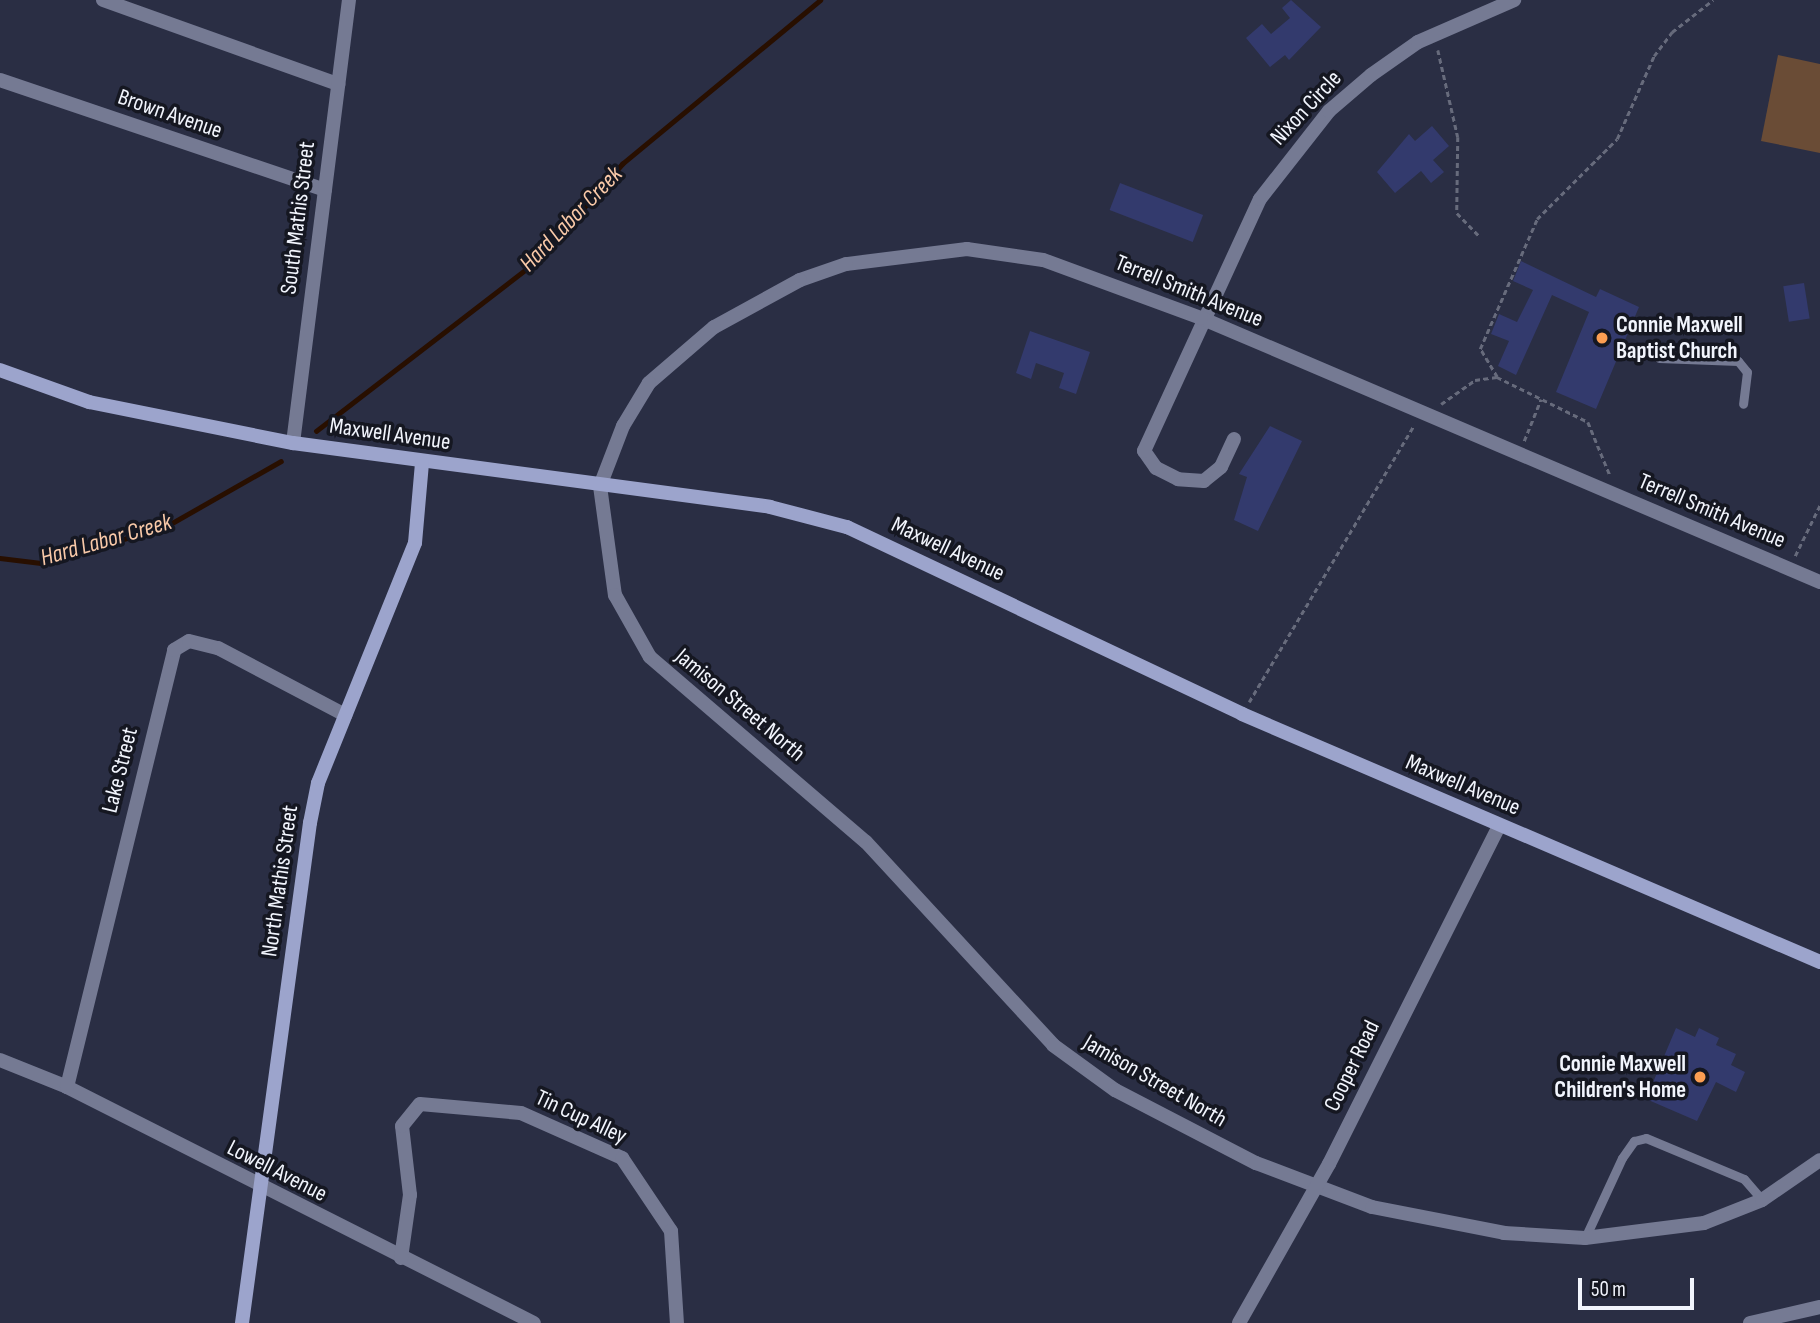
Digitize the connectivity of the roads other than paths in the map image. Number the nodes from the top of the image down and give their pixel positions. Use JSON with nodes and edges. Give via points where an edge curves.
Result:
{"nodes":[{"id":1,"x":103,"y":0,"type":"edge"},
{"id":2,"x":349,"y":0,"type":"edge"},
{"id":3,"x":1514,"y":0,"type":"edge"},
{"id":4,"x":0,"y":80,"type":"edge"},
{"id":5,"x":338,"y":85,"type":"junction"},
{"id":6,"x":325,"y":190,"type":"junction"},
{"id":7,"x":1200,"y":318,"type":"junction"},
{"id":8,"x":1659,"y":358,"type":"dead end"},
{"id":9,"x":0,"y":370,"type":"edge"},
{"id":10,"x":1743,"y":404,"type":"dead end"},
{"id":11,"x":1234,"y":439,"type":"dead end"},
{"id":12,"x":293,"y":443,"type":"junction"},
{"id":13,"x":422,"y":463,"type":"junction"},
{"id":14,"x":600,"y":486,"type":"junction"},
{"id":15,"x":1820,"y":582,"type":"edge"},
{"id":16,"x":345,"y":715,"type":"junction"},
{"id":17,"x":1499,"y":825,"type":"junction"},
{"id":18,"x":1820,"y":962,"type":"edge"},
{"id":19,"x":0,"y":1060,"type":"edge"},
{"id":20,"x":67,"y":1087,"type":"junction"},
{"id":21,"x":1820,"y":1160,"type":"edge"},
{"id":22,"x":1315,"y":1186,"type":"junction"},
{"id":23,"x":262,"y":1190,"type":"junction"},
{"id":24,"x":1762,"y":1200,"type":"junction"},
{"id":25,"x":1585,"y":1238,"type":"junction"},
{"id":26,"x":401,"y":1258,"type":"junction"},
{"id":27,"x":1820,"y":1307,"type":"edge"},
{"id":28,"x":242,"y":1323,"type":"edge"},
{"id":29,"x":534,"y":1323,"type":"edge"},
{"id":30,"x":677,"y":1323,"type":"edge"},
{"id":31,"x":1239,"y":1323,"type":"edge"},
{"id":32,"x":1750,"y":1323,"type":"edge"}],
"edges":[{"from":1,"to":5,"type":"street"},
{"from":2,"to":5,"type":"street","name":"South Mathis Street"},
{"from":3,"to":7,"type":"street","name":"Nixon Circle","via":[[1433,34],[1371,75],[1292,154],[1242,230]]},
{"from":4,"to":6,"type":"street","name":"Brown Avenue"},
{"from":5,"to":6,"type":"street","name":"South Mathis Street"},
{"from":6,"to":12,"type":"street","name":"South Mathis Street"},
{"from":7,"to":11,"type":"street","name":"Nixon Circle","via":[[1144,451],[1156,468],[1178,480],[1204,481],[1220,467]]},
{"from":7,"to":14,"type":"street","name":"Terrell Smith Avenue","via":[[1075,269],[1011,254],[928,250],[846,264],[758,301],[672,359],[634,405]]},
{"from":7,"to":15,"type":"street","name":"Terrell Smith Avenue"},
{"from":8,"to":10,"type":"lane","via":[[1738,361],[1746,372]]},
{"from":9,"to":12,"type":"main road","name":"Maxwell Avenue","via":[[89,402]]},
{"from":12,"to":13,"type":"main road","name":"Maxwell Avenue"},
{"from":13,"to":14,"type":"main road","name":"Maxwell Avenue"},
{"from":13,"to":16,"type":"main road","name":"North Mathis Street","via":[[415,543]]},
{"from":14,"to":17,"type":"main road","name":"Maxwell Avenue","via":[[770,507],[847,527],[1242,714]]},
{"from":14,"to":22,"type":"street","name":"Jamison Street North","via":[[615,595],[637,639],[665,673],[866,842],[1074,1062],[1210,1141]]},
{"from":16,"to":20,"type":"street","name":"Lake Street","via":[[218,648],[189,641],[174,650]]},
{"from":16,"to":23,"type":"main road","name":"North Mathis Street","via":[[318,783],[304,851]]},
{"from":17,"to":18,"type":"main road","name":"Maxwell Avenue"},
{"from":17,"to":22,"type":"street","name":"Cooper Road"},
{"from":19,"to":20,"type":"street","name":"Lowell Avenue"},
{"from":20,"to":23,"type":"street","name":"Lowell Avenue"},
{"from":21,"to":24,"type":"street","name":"Jamison Street North"},
{"from":22,"to":25,"type":"street","name":"Jamison Street North","via":[[1455,1227]]},
{"from":22,"to":31,"type":"street","name":"Cooper Road"},
{"from":23,"to":26,"type":"street","name":"Lowell Avenue"},
{"from":23,"to":28,"type":"main road","name":"North Mathis Street"},
{"from":24,"to":25,"type":"street","name":"Jamison Street North","via":[[1704,1223]]},
{"from":24,"to":25,"type":"lane","via":[[1744,1179],[1646,1138],[1634,1141],[1622,1158]]},
{"from":26,"to":29,"type":"street","name":"Lowell Avenue"},
{"from":26,"to":30,"type":"street","name":"Tin Cup Alley","via":[[410,1195],[402,1126],[420,1104],[521,1113],[622,1158],[671,1231]]},
{"from":27,"to":32,"type":"street"}]}
